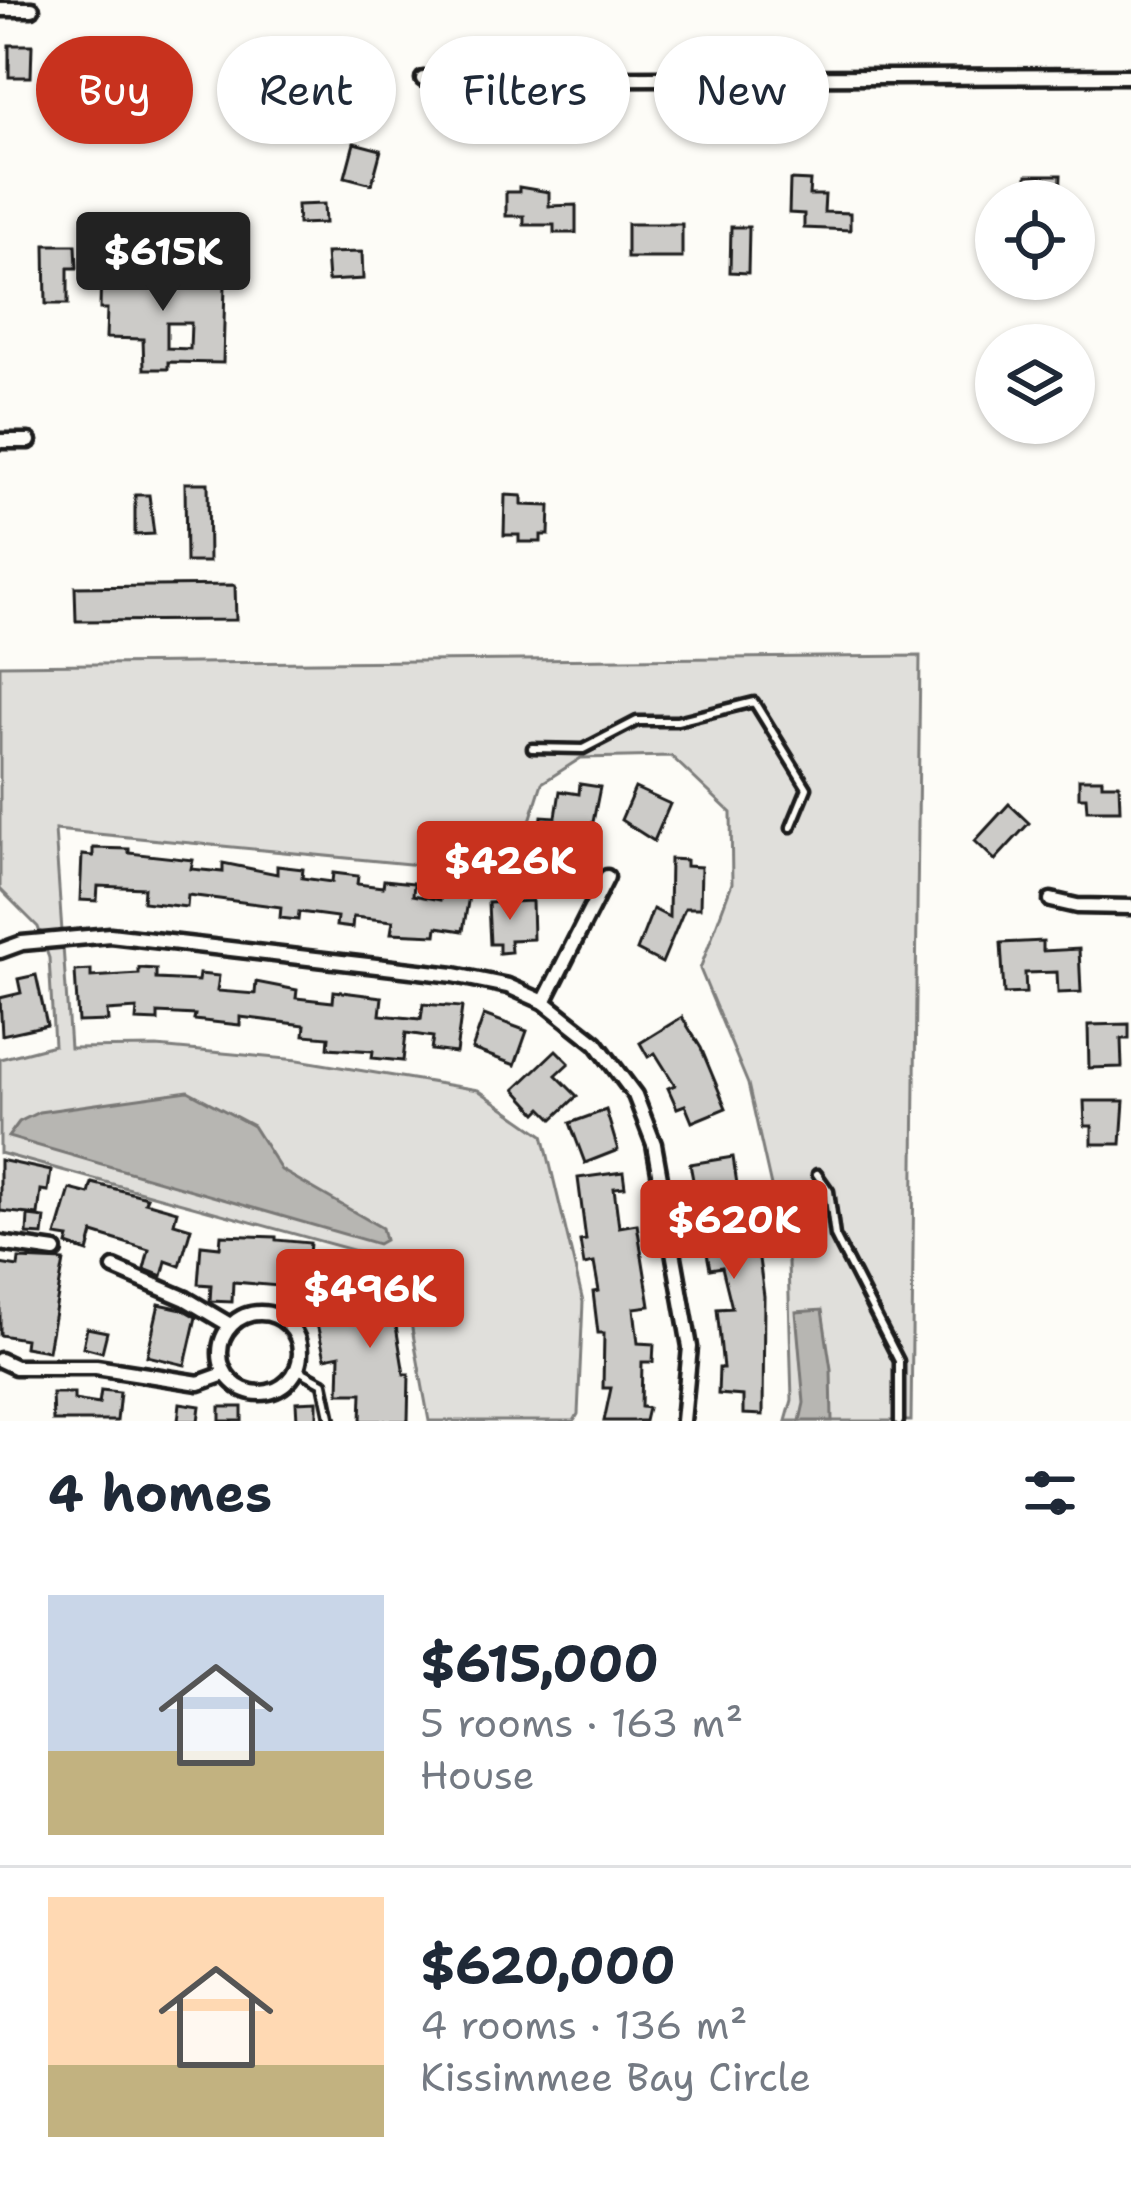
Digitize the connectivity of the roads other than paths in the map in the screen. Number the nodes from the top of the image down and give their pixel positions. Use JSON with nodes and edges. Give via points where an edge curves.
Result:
{"nodes":[{"id":1,"x":0,"y":9,"type":"edge"},
{"id":2,"x":32,"y":9,"type":"dead end"},
{"id":3,"x":1131,"y":76,"type":"edge"},
{"id":4,"x":630,"y":78,"type":"edge"},
{"id":5,"x":0,"y":441,"type":"edge"},
{"id":6,"x":29,"y":441,"type":"dead end"},
{"id":7,"x":532,"y":748,"type":"dead end"},
{"id":8,"x":791,"y":827,"type":"dead end"},
{"id":9,"x":608,"y":877,"type":"dead end"},
{"id":10,"x":1051,"y":900,"type":"dead end"},
{"id":11,"x":1131,"y":907,"type":"edge"},
{"id":12,"x":0,"y":951,"type":"edge"},
{"id":13,"x":544,"y":1002,"type":"junction"},
{"id":14,"x":817,"y":1174,"type":"dead end"},
{"id":15,"x":0,"y":1243,"type":"edge"},
{"id":16,"x":55,"y":1251,"type":"dead end"},
{"id":17,"x":114,"y":1268,"type":"dead end"},
{"id":18,"x":230,"y":1325,"type":"junction"},
{"id":19,"x":0,"y":1360,"type":"edge"},
{"id":20,"x":297,"y":1369,"type":"junction"},
{"id":21,"x":224,"y":1373,"type":"junction"},
{"id":22,"x":331,"y":1421,"type":"edge"},
{"id":23,"x":683,"y":1421,"type":"edge"},
{"id":24,"x":899,"y":1421,"type":"edge"}],
"edges":[{"from":1,"to":2,"type":"street"},
{"from":3,"to":4,"type":"street"},
{"from":5,"to":6,"type":"street"},
{"from":7,"to":8,"type":"lane","via":[[583,749],[637,721],[677,721],[754,702],[807,788]]},
{"from":9,"to":13,"type":"street"},
{"from":10,"to":11,"type":"street"},
{"from":12,"to":13,"type":"street","via":[[110,935],[454,975]]},
{"from":13,"to":23,"type":"street","via":[[596,1043],[635,1095],[654,1144],[690,1347]]},
{"from":14,"to":24,"type":"lane","via":[[829,1191],[835,1236],[898,1360]]},
{"from":15,"to":16,"type":"street"},
{"from":17,"to":18,"type":"street"},
{"from":18,"to":20,"type":"street","via":[[255,1313],[282,1319],[298,1341]]},
{"from":18,"to":21,"type":"street","via":[[219,1348]]},
{"from":19,"to":21,"type":"street","via":[[199,1383]]},
{"from":20,"to":21,"type":"street","via":[[281,1388],[256,1394]]},
{"from":20,"to":22,"type":"lane","via":[[323,1383]]}]}
